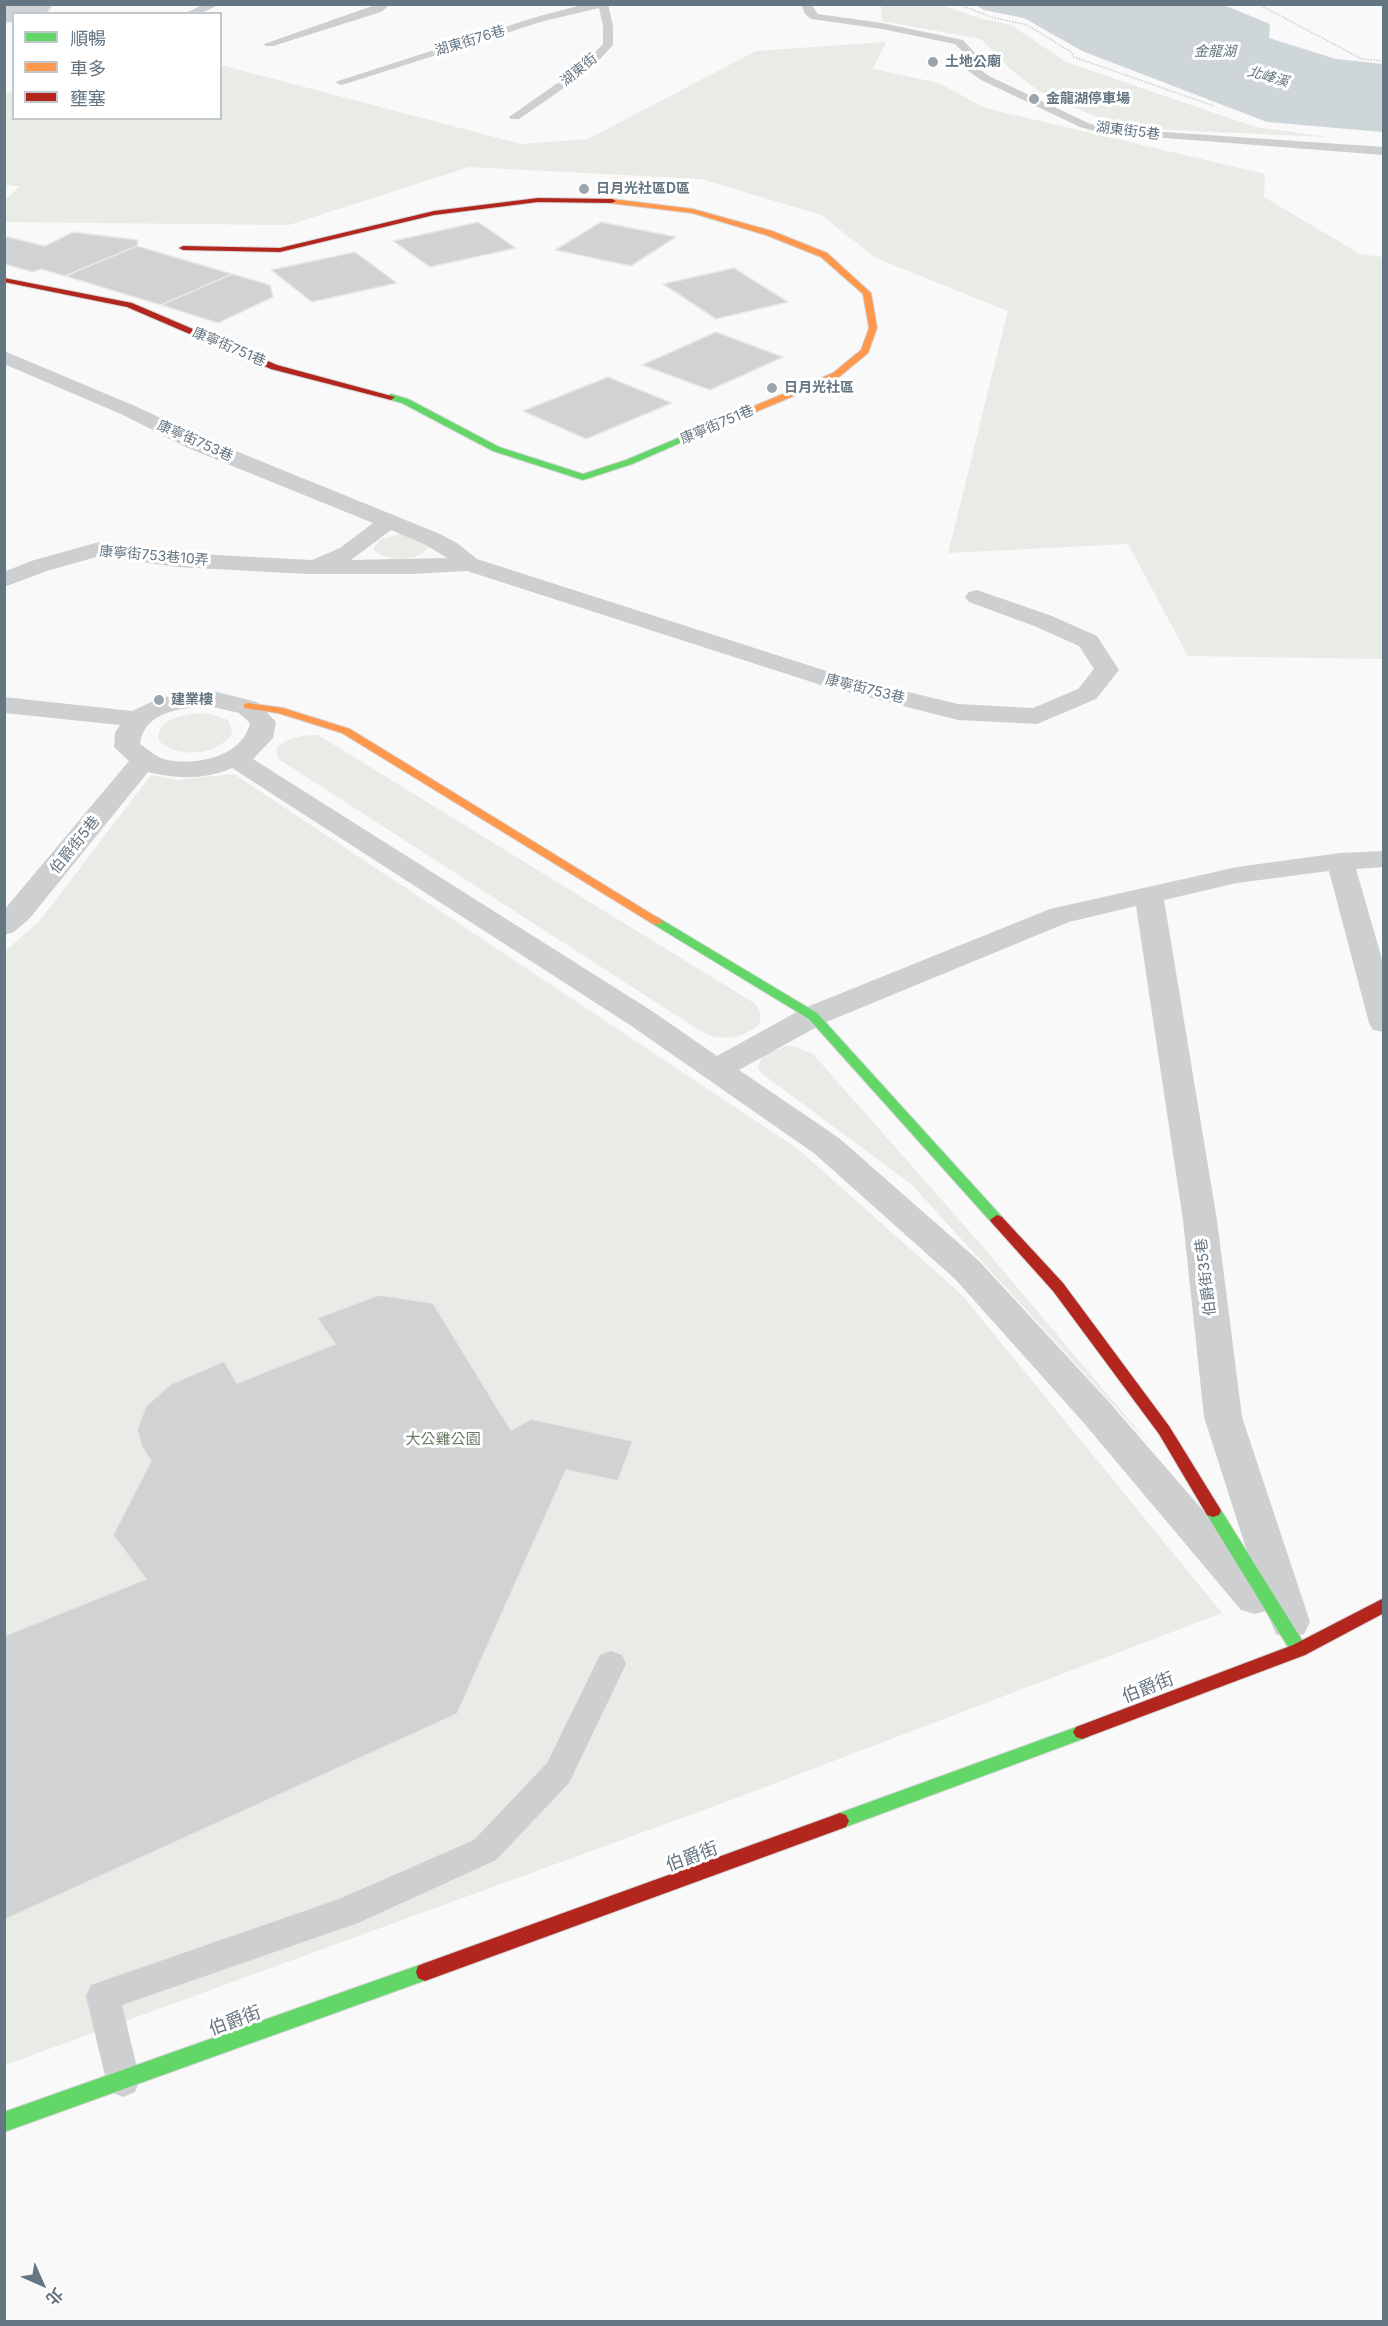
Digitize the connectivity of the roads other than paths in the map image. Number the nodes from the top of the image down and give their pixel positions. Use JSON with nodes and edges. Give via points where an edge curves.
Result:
{"nodes":[{"id":1,"x":216,"y":4,"type":"edge"},
{"id":2,"x":386,"y":4,"type":"edge"},
{"id":3,"x":602,"y":4,"type":"edge"},
{"id":4,"x":806,"y":4,"type":"edge"},
{"id":5,"x":194,"y":12,"type":"edge"},
{"id":6,"x":269,"y":44,"type":"dead end"},
{"id":7,"x":341,"y":82,"type":"dead end"},
{"id":8,"x":515,"y":117,"type":"dead end"},
{"id":9,"x":1383,"y":151,"type":"edge"},
{"id":10,"x":183,"y":249,"type":"dead end"},
{"id":11,"x":4,"y":280,"type":"edge"},
{"id":12,"x":4,"y":357,"type":"edge"},
{"id":13,"x":387,"y":523,"type":"junction"},
{"id":14,"x":469,"y":564,"type":"junction"},
{"id":15,"x":307,"y":567,"type":"junction"},
{"id":16,"x":4,"y":580,"type":"edge"},
{"id":17,"x":977,"y":597,"type":"dead end"},
{"id":18,"x":4,"y":705,"type":"edge"},
{"id":19,"x":248,"y":706,"type":"junction"},
{"id":20,"x":138,"y":719,"type":"junction"},
{"id":21,"x":235,"y":759,"type":"junction"},
{"id":22,"x":143,"y":761,"type":"junction"},
{"id":23,"x":1383,"y":859,"type":"edge"},
{"id":24,"x":1340,"y":861,"type":"junction"},
{"id":25,"x":1149,"y":896,"type":"junction"},
{"id":26,"x":4,"y":926,"type":"edge"},
{"id":27,"x":813,"y":1016,"type":"junction"},
{"id":28,"x":1383,"y":1023,"type":"edge"},
{"id":29,"x":716,"y":1070,"type":"junction"},
{"id":30,"x":1383,"y":1605,"type":"edge"},
{"id":31,"x":1299,"y":1650,"type":"junction"},
{"id":32,"x":611,"y":1664,"type":"dead end"},
{"id":33,"x":123,"y":2080,"type":"junction"},
{"id":34,"x":4,"y":2122,"type":"edge"}],
"edges":[{"from":1,"to":5,"type":"lane"},
{"from":2,"to":6,"type":"lane"},
{"from":3,"to":7,"type":"lane","name":"湖東街76巷","via":[[540,19]]},
{"from":3,"to":8,"type":"lane","name":"湖東街","via":[[608,45],[586,68]]},
{"from":4,"to":9,"type":"lane","name":"湖東街5巷","via":[[815,17],[959,42],[970,53],[971,68],[985,78],[1105,131]]},
{"from":10,"to":11,"type":"street","name":"康寧街751巷","via":[[280,250],[434,213],[538,200],[615,201],[693,211],[770,233],[824,255],[867,293],[873,328],[865,351],[836,375],[629,462],[583,477],[496,449],[405,401],[274,367],[129,305]]},
{"from":12,"to":13,"type":"street","name":"康寧街753巷"},
{"from":13,"to":14,"type":"street","name":"康寧街753巷","via":[[444,545]]},
{"from":13,"to":15,"type":"street","via":[[354,550]]},
{"from":14,"to":15,"type":"street","name":"康寧街753巷10弄"},
{"from":14,"to":17,"type":"street","name":"康寧街753巷","via":[[833,681],[957,712],[1038,716],[1087,694],[1107,670],[1088,641]]},
{"from":15,"to":16,"type":"street","name":"康寧街753巷10弄","via":[[177,560],[99,549]]},
{"from":18,"to":20,"type":"street"},
{"from":19,"to":20,"type":"street","via":[[230,700],[187,699],[165,704]]},
{"from":19,"to":21,"type":"street","via":[[260,715],[264,726],[262,738]]},
{"from":19,"to":27,"type":"street","via":[[279,710],[346,730]]},
{"from":20,"to":22,"type":"street","via":[[126,735],[127,747]]},
{"from":21,"to":22,"type":"street","via":[[191,769],[169,769]]},
{"from":21,"to":29,"type":"street"},
{"from":22,"to":26,"type":"street","name":"伯爵街5巷","via":[[20,912]]},
{"from":23,"to":24,"type":"street"},
{"from":24,"to":25,"type":"street","via":[[1236,876]]},
{"from":24,"to":28,"type":"street"},
{"from":25,"to":27,"type":"street","via":[[1060,915]]},
{"from":25,"to":31,"type":"street","name":"伯爵街35巷","via":[[1200,1220],[1223,1417]]},
{"from":27,"to":29,"type":"street"},
{"from":27,"to":31,"type":"street","via":[[1058,1287],[1164,1430]]},
{"from":29,"to":31,"type":"street","via":[[827,1146],[968,1270],[1096,1412]]},
{"from":30,"to":31,"type":"street","name":"伯爵街"},
{"from":31,"to":33,"type":"street","name":"伯爵街","via":[[577,1918]]},
{"from":32,"to":33,"type":"lane","via":[[558,1773],[485,1850],[346,1912],[103,1996]]},
{"from":33,"to":34,"type":"street","name":"伯爵街"}]}
